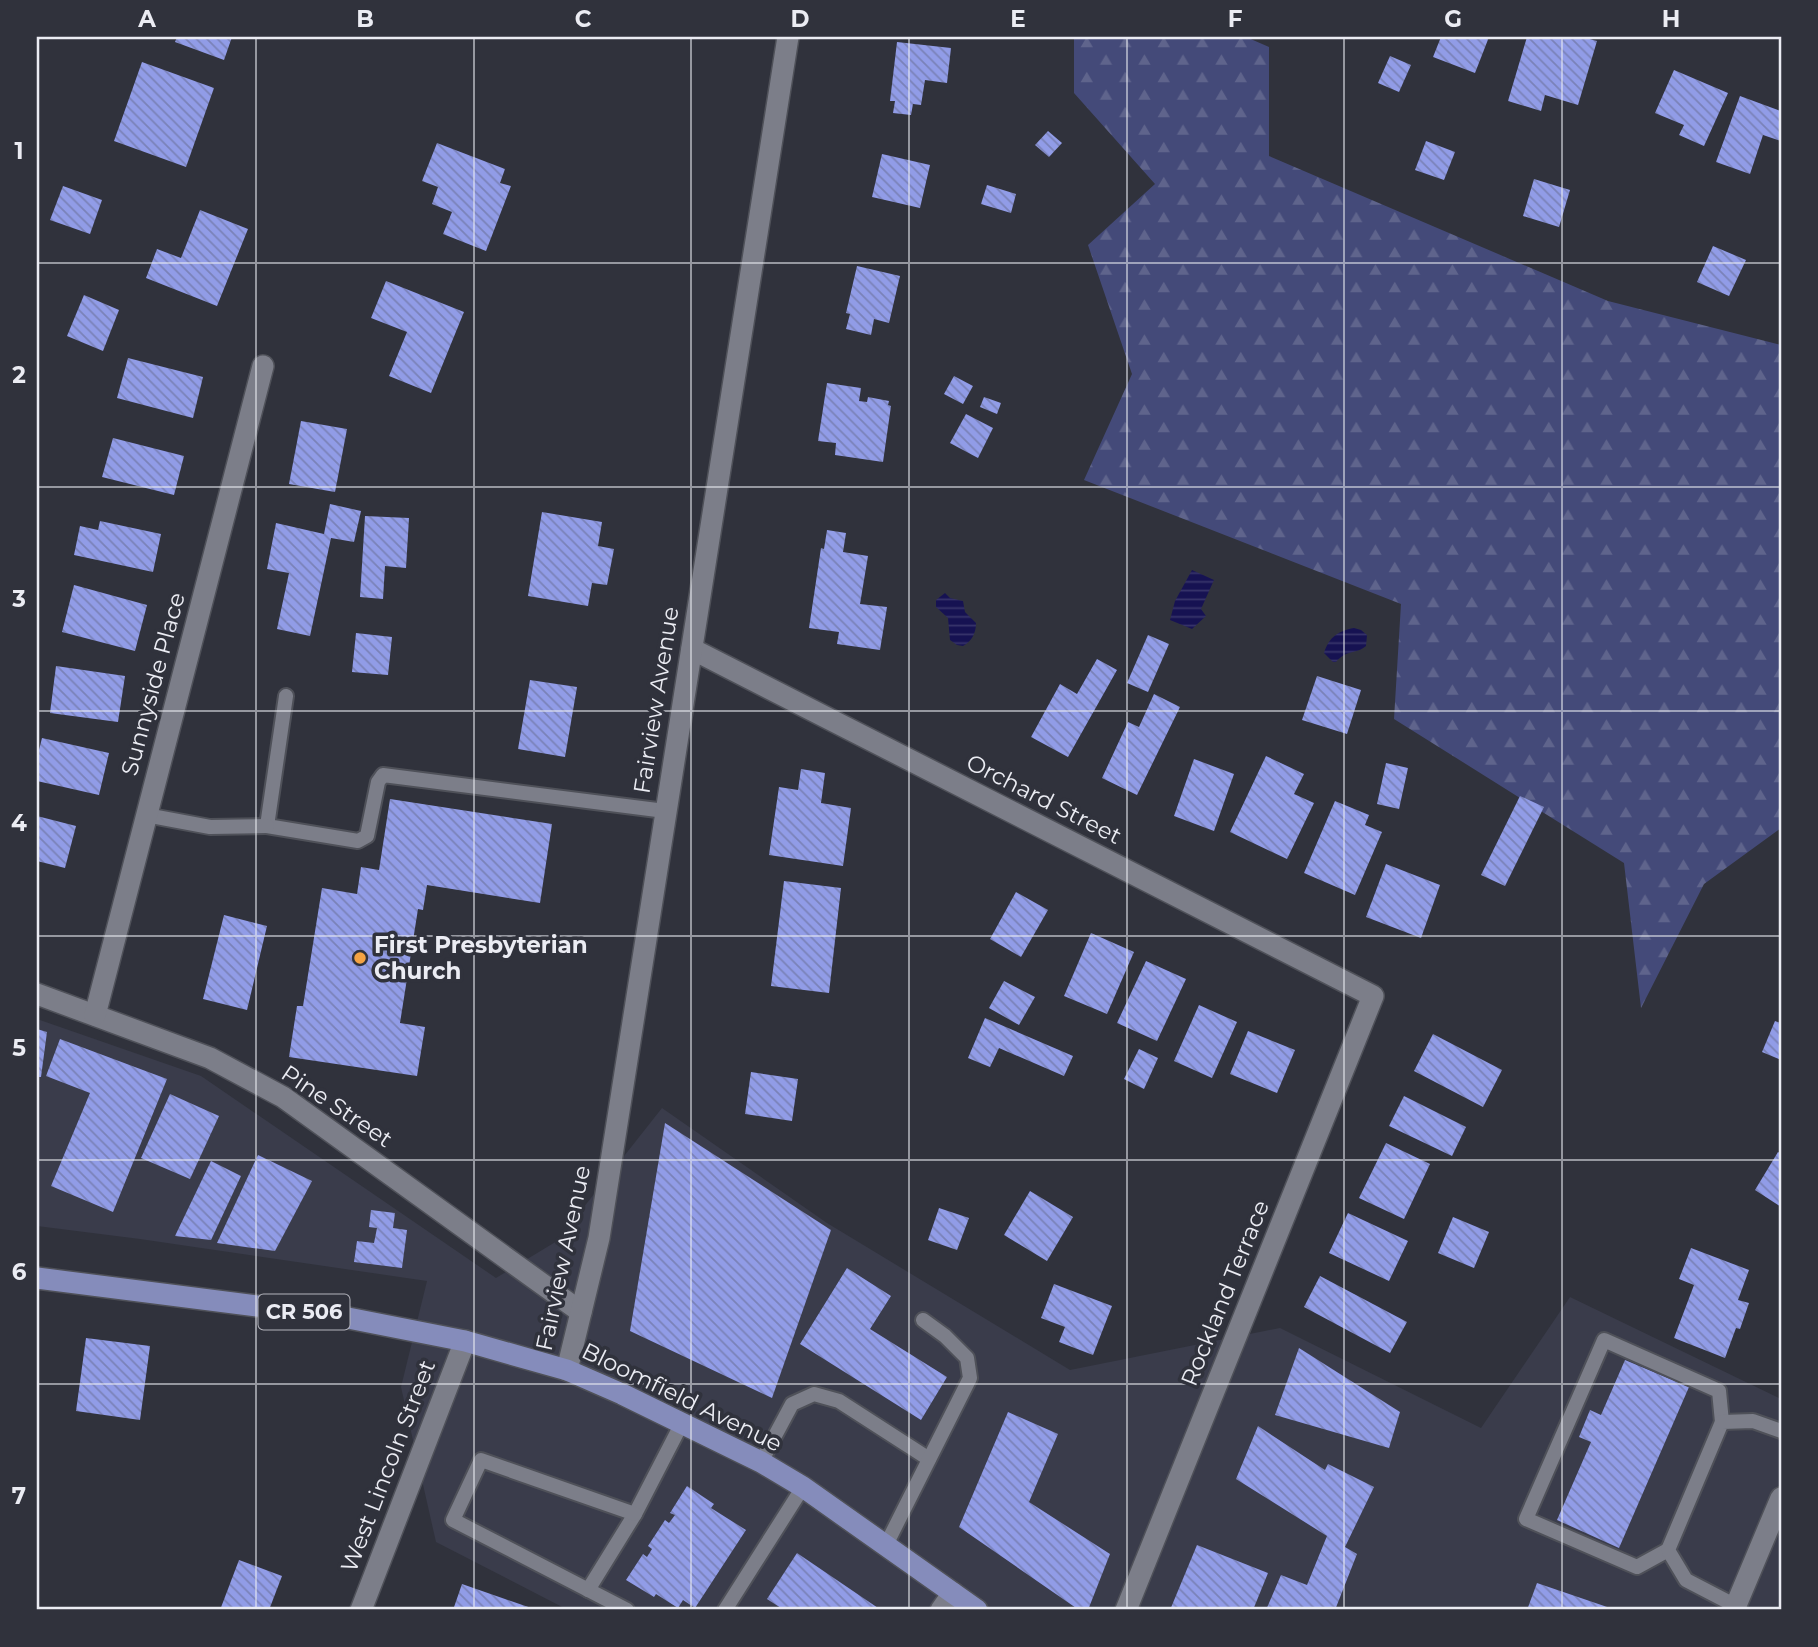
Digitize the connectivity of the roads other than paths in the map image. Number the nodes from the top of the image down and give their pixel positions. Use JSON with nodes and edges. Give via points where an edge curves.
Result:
{"nodes":[{"id":1,"x":788,"y":37,"type":"edge"},
{"id":2,"x":263,"y":366,"type":"dead end"},
{"id":3,"x":692,"y":649,"type":"junction"},
{"id":4,"x":286,"y":696,"type":"dead end"},
{"id":5,"x":665,"y":811,"type":"junction"},
{"id":6,"x":146,"y":816,"type":"junction"},
{"id":7,"x":267,"y":826,"type":"junction"},
{"id":8,"x":37,"y":994,"type":"edge"},
{"id":9,"x":1373,"y":996,"type":"joint"},
{"id":10,"x":95,"y":1016,"type":"junction"},
{"id":11,"x":37,"y":1278,"type":"edge"},
{"id":12,"x":581,"y":1312,"type":"junction"},
{"id":13,"x":923,"y":1320,"type":"dead end"},
{"id":14,"x":465,"y":1341,"type":"junction"},
{"id":15,"x":567,"y":1370,"type":"junction"},
{"id":16,"x":1722,"y":1422,"type":"junction"},
{"id":17,"x":682,"y":1423,"type":"junction"},
{"id":18,"x":1781,"y":1430,"type":"edge"},
{"id":19,"x":929,"y":1459,"type":"junction"},
{"id":20,"x":761,"y":1462,"type":"junction"},
{"id":21,"x":803,"y":1487,"type":"junction"},
{"id":22,"x":1781,"y":1498,"type":"edge"},
{"id":23,"x":635,"y":1514,"type":"junction"},
{"id":24,"x":886,"y":1545,"type":"junction"},
{"id":25,"x":1668,"y":1550,"type":"junction"},
{"id":26,"x":588,"y":1590,"type":"junction"},
{"id":27,"x":947,"y":1601,"type":"edge"},
{"id":28,"x":1735,"y":1608,"type":"edge"},
{"id":29,"x":361,"y":1610,"type":"edge"},
{"id":30,"x":627,"y":1610,"type":"edge"},
{"id":31,"x":725,"y":1610,"type":"edge"},
{"id":32,"x":977,"y":1610,"type":"edge"},
{"id":33,"x":1126,"y":1610,"type":"edge"}],
"edges":[{"from":1,"to":3,"type":"street","name":"Fairview Avenue"},
{"from":2,"to":6,"type":"street","name":"Sunnyside Place"},
{"from":3,"to":5,"type":"street","name":"Fairview Avenue"},
{"from":3,"to":9,"type":"street","name":"Orchard Street"},
{"from":4,"to":7,"type":"lane"},
{"from":5,"to":7,"type":"lane","via":[[383,775],[367,836],[358,841]]},
{"from":5,"to":12,"type":"street","name":"Fairview Avenue","via":[[599,1238]]},
{"from":6,"to":7,"type":"lane","via":[[210,827]]},
{"from":6,"to":10,"type":"street","name":"Sunnyside Place"},
{"from":8,"to":10,"type":"street","name":"Pine Street"},
{"from":9,"to":33,"type":"street","name":"Rockland Terrace"},
{"from":10,"to":12,"type":"street","name":"Pine Street","via":[[210,1058],[283,1097]]},
{"from":11,"to":14,"type":"main road","name":"Bloomfield Avenue","number":"CR 506","via":[[343,1317]]},
{"from":12,"to":15,"type":"street","name":"Fairview Avenue"},
{"from":13,"to":19,"type":"lane","via":[[967,1358],[970,1378]]},
{"from":14,"to":15,"type":"main road","name":"Bloomfield Avenue","number":"CR 506"},
{"from":14,"to":29,"type":"street","name":"West Lincoln Street"},
{"from":15,"to":17,"type":"main road","name":"Bloomfield Avenue","number":"CR 506"},
{"from":16,"to":18,"type":"lane","via":[[1753,1421]]},
{"from":16,"to":25,"type":"lane"},
{"from":16,"to":25,"type":"lane","via":[[1719,1391],[1604,1340],[1526,1519],[1637,1567]]},
{"from":17,"to":20,"type":"main road","name":"Bloomfield Avenue","number":"CR 506"},
{"from":17,"to":23,"type":"lane"},
{"from":19,"to":20,"type":"lane","via":[[839,1401],[814,1394],[792,1404]]},
{"from":19,"to":24,"type":"lane"},
{"from":20,"to":21,"type":"main road","name":"Bloomfield Avenue","number":"CR 506"},
{"from":21,"to":24,"type":"main road","name":"Bloomfield Avenue","number":"CR 506"},
{"from":21,"to":31,"type":"lane"},
{"from":22,"to":28,"type":"street"},
{"from":23,"to":26,"type":"lane"},
{"from":23,"to":26,"type":"lane","via":[[481,1460],[453,1520]]},
{"from":24,"to":27,"type":"main road","name":"Bloomfield Avenue","number":"CR 506"},
{"from":25,"to":28,"type":"lane","via":[[1686,1580]]},
{"from":26,"to":30,"type":"lane"},
{"from":27,"to":32,"type":"main road","name":"Bloomfield Avenue","number":"CR 506"}]}
